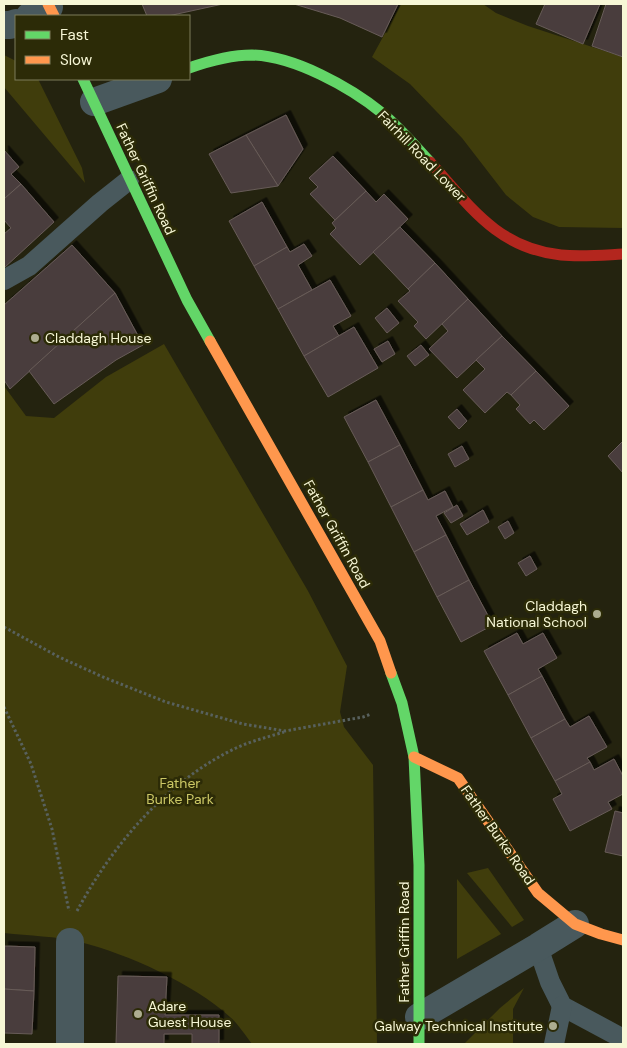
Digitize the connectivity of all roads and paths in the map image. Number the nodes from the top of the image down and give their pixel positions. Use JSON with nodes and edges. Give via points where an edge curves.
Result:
{"nodes":[{"id":1,"x":190,"y":68,"type":"edge"},
{"id":2,"x":152,"y":80,"type":"edge"},
{"id":3,"x":88,"y":90,"type":"edge"},
{"id":4,"x":129,"y":180,"type":"junction"},
{"id":5,"x":623,"y":254,"type":"edge"},
{"id":6,"x":4,"y":280,"type":"edge"},
{"id":7,"x":4,"y":626,"type":"edge"},
{"id":8,"x":402,"y":703,"type":"junction"},
{"id":9,"x":4,"y":707,"type":"edge"},
{"id":10,"x":285,"y":731,"type":"junction"},
{"id":11,"x":414,"y":757,"type":"junction"},
{"id":12,"x":575,"y":924,"type":"junction"},
{"id":13,"x":71,"y":932,"type":"junction"},
{"id":14,"x":623,"y":940,"type":"edge"},
{"id":15,"x":538,"y":947,"type":"junction"},
{"id":16,"x":562,"y":1006,"type":"junction"},
{"id":17,"x":419,"y":1017,"type":"junction"},
{"id":18,"x":623,"y":1041,"type":"edge"},
{"id":19,"x":70,"y":1044,"type":"edge"},
{"id":20,"x":419,"y":1044,"type":"edge"},
{"id":21,"x":554,"y":1044,"type":"edge"}],
"edges":[{"from":1,"to":5,"type":"main road","name":"Fairhill Road Lower","via":[[220,58],[254,55],[301,67],[350,91],[382,113],[476,213],[500,234],[545,253]]},
{"from":2,"to":3,"type":"street"},
{"from":3,"to":4,"type":"main road","name":"Father Griffin Road"},
{"from":4,"to":6,"type":"lane","via":[[29,266]]},
{"from":4,"to":8,"type":"main road","name":"Father Griffin Road","via":[[187,300],[380,641]]},
{"from":7,"to":10,"type":"path","via":[[76,665],[166,702],[243,724]]},
{"from":8,"to":10,"type":"path","via":[[363,717]]},
{"from":8,"to":11,"type":"main road","name":"Father Griffin Road"},
{"from":9,"to":13,"type":"path","via":[[31,764],[52,829]]},
{"from":10,"to":13,"type":"path","via":[[237,747],[205,765],[144,816],[108,860]]},
{"from":11,"to":12,"type":"main road","name":"Father Burke Road","via":[[458,778],[538,893]]},
{"from":11,"to":17,"type":"main road","name":"Father Griffin Road","via":[[419,865]]},
{"from":12,"to":14,"type":"main road","name":"Father Burke Road"},
{"from":12,"to":15,"type":"street"},
{"from":13,"to":19,"type":"street"},
{"from":15,"to":16,"type":"lane"},
{"from":15,"to":17,"type":"street"},
{"from":16,"to":18,"type":"lane"},
{"from":16,"to":21,"type":"lane"},
{"from":17,"to":20,"type":"main road","name":"Father Griffin Road"}]}
